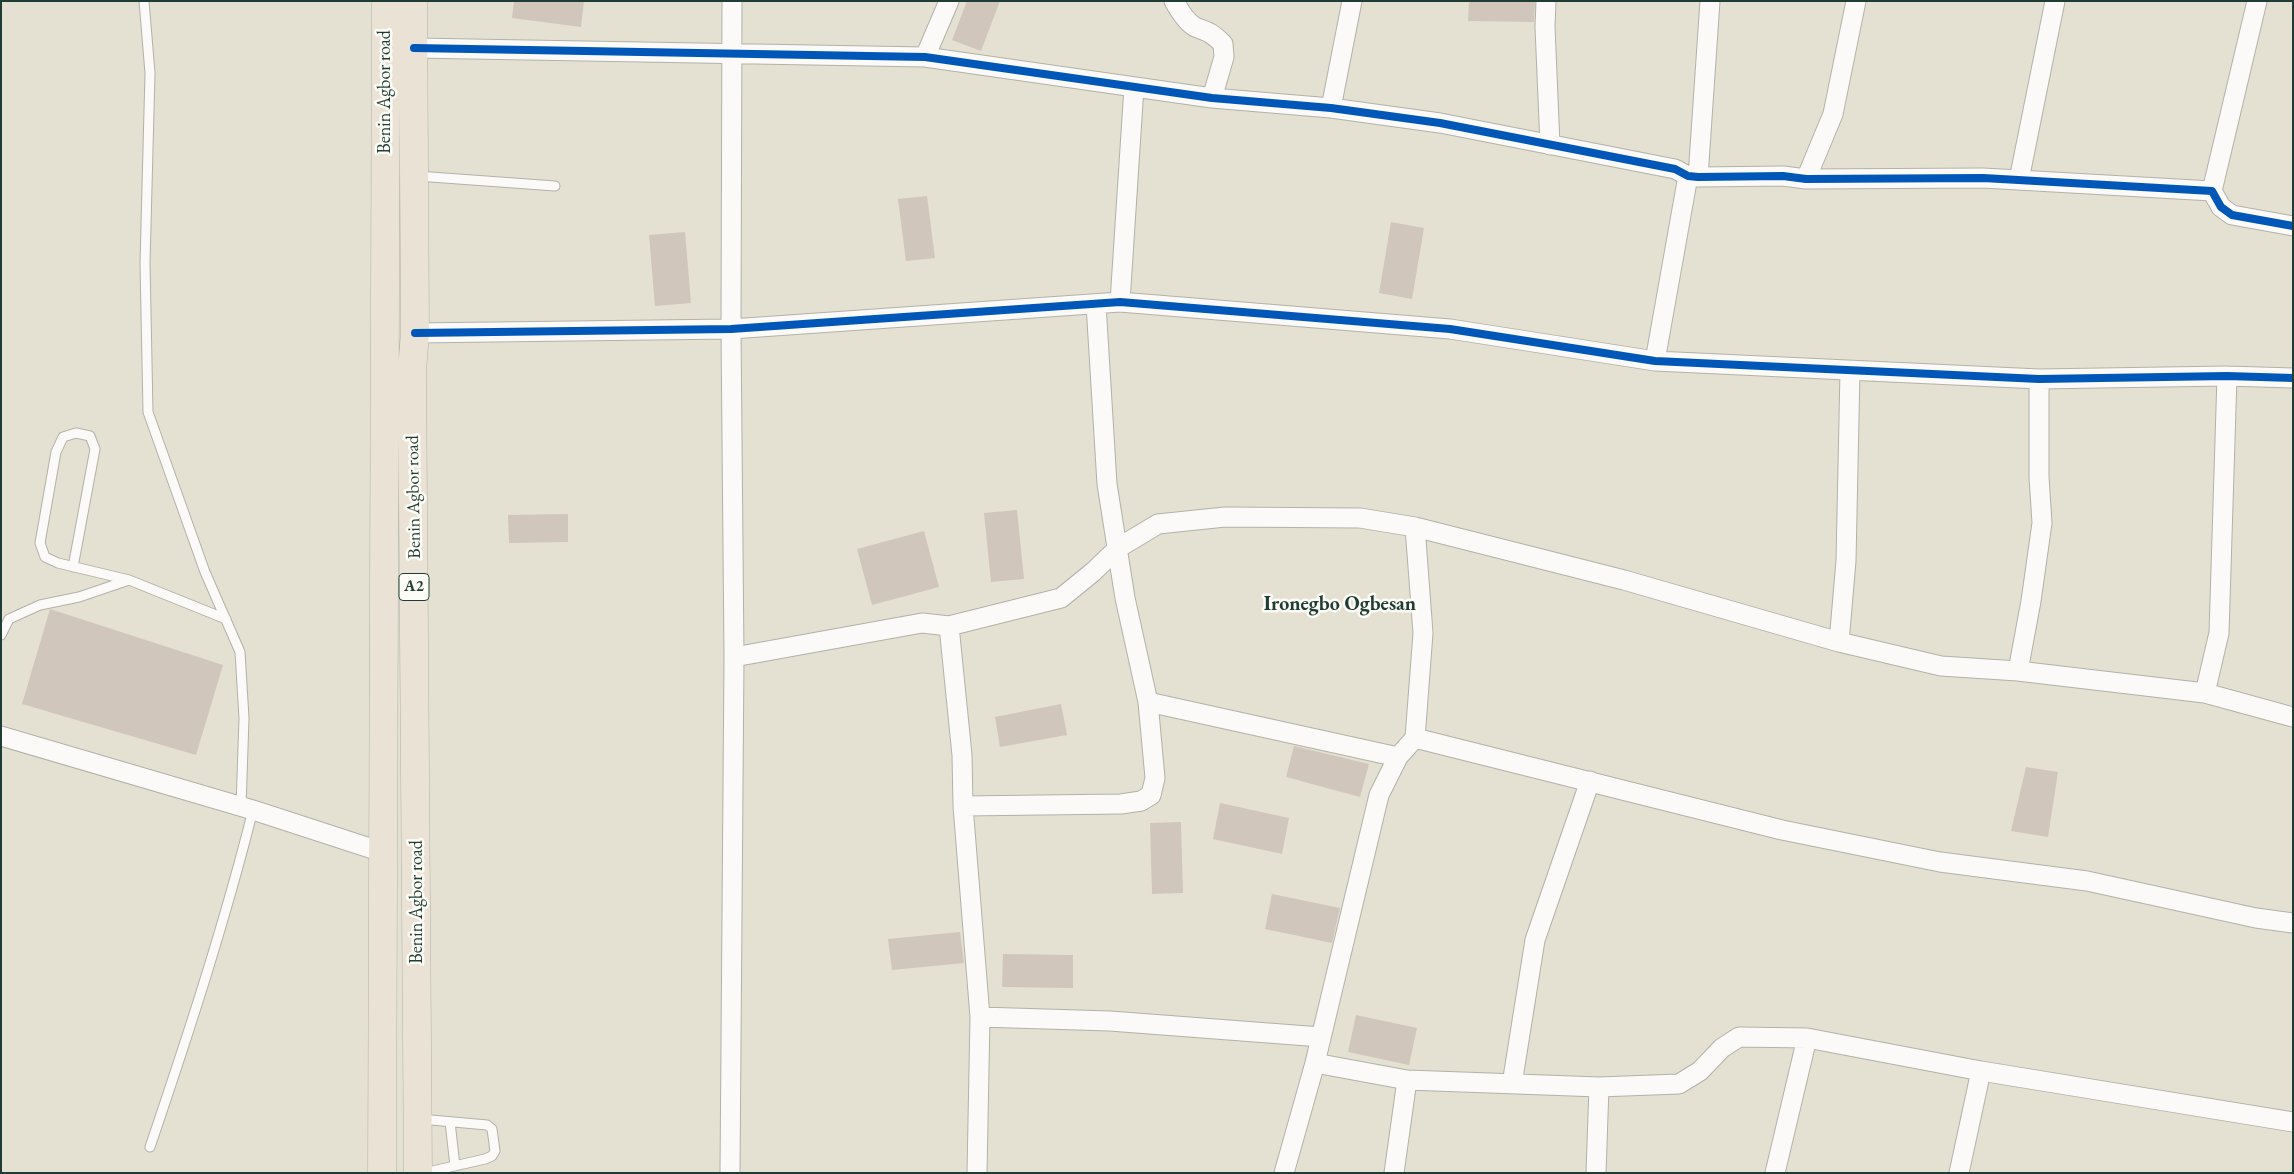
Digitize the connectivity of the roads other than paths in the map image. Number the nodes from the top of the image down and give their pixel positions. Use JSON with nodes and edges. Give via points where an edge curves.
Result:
{"nodes":[{"id":1,"x":144,"y":1,"type":"edge"},
{"id":2,"x":386,"y":1,"type":"edge"},
{"id":3,"x":413,"y":1,"type":"edge"},
{"id":4,"x":732,"y":1,"type":"edge"},
{"id":5,"x":949,"y":1,"type":"edge"},
{"id":6,"x":1174,"y":1,"type":"edge"},
{"id":7,"x":1352,"y":1,"type":"edge"},
{"id":8,"x":1546,"y":1,"type":"edge"},
{"id":9,"x":1710,"y":1,"type":"edge"},
{"id":10,"x":1856,"y":1,"type":"edge"},
{"id":11,"x":2055,"y":1,"type":"edge"},
{"id":12,"x":2257,"y":1,"type":"edge"},
{"id":13,"x":414,"y":48,"type":"junction"},
{"id":14,"x":731,"y":53,"type":"junction"},
{"id":15,"x":925,"y":58,"type":"junction"},
{"id":16,"x":1134,"y":87,"type":"junction"},
{"id":17,"x":1212,"y":98,"type":"junction"},
{"id":18,"x":1331,"y":108,"type":"junction"},
{"id":19,"x":1550,"y":145,"type":"junction"},
{"id":20,"x":414,"y":176,"type":"junction"},
{"id":21,"x":1693,"y":177,"type":"junction"},
{"id":22,"x":1806,"y":179,"type":"junction"},
{"id":23,"x":2019,"y":180,"type":"junction"},
{"id":24,"x":556,"y":186,"type":"dead end"},
{"id":25,"x":2212,"y":191,"type":"junction"},
{"id":26,"x":2293,"y":226,"type":"edge"},
{"id":27,"x":1120,"y":302,"type":"junction"},
{"id":28,"x":1096,"y":304,"type":"junction"},
{"id":29,"x":731,"y":329,"type":"junction"},
{"id":30,"x":415,"y":333,"type":"junction"},
{"id":31,"x":1655,"y":361,"type":"junction"},
{"id":32,"x":1850,"y":371,"type":"junction"},
{"id":33,"x":2227,"y":376,"type":"junction"},
{"id":34,"x":2039,"y":378,"type":"junction"},
{"id":35,"x":2293,"y":378,"type":"edge"},
{"id":36,"x":1415,"y":527,"type":"junction"},
{"id":37,"x":1118,"y":548,"type":"junction"},
{"id":38,"x":73,"y":566,"type":"junction"},
{"id":39,"x":129,"y":580,"type":"junction"},
{"id":40,"x":5,"y":617,"type":"edge"},
{"id":41,"x":226,"y":619,"type":"junction"},
{"id":42,"x":949,"y":626,"type":"junction"},
{"id":43,"x":1,"y":635,"type":"edge"},
{"id":44,"x":1839,"y":642,"type":"junction"},
{"id":45,"x":734,"y":657,"type":"junction"},
{"id":46,"x":2018,"y":671,"type":"junction"},
{"id":47,"x":2206,"y":693,"type":"junction"},
{"id":48,"x":1148,"y":702,"type":"junction"},
{"id":49,"x":2293,"y":717,"type":"edge"},
{"id":50,"x":1,"y":736,"type":"edge"},
{"id":51,"x":1415,"y":738,"type":"junction"},
{"id":52,"x":1398,"y":756,"type":"junction"},
{"id":53,"x":1590,"y":781,"type":"junction"},
{"id":54,"x":963,"y":806,"type":"junction"},
{"id":55,"x":247,"y":809,"type":"junction"},
{"id":56,"x":382,"y":852,"type":"junction"},
{"id":57,"x":2293,"y":923,"type":"edge"},
{"id":58,"x":980,"y":1017,"type":"junction"},
{"id":59,"x":1321,"y":1036,"type":"junction"},
{"id":60,"x":1807,"y":1038,"type":"junction"},
{"id":61,"x":1315,"y":1063,"type":"junction"},
{"id":62,"x":1981,"y":1071,"type":"junction"},
{"id":63,"x":1407,"y":1080,"type":"junction"},
{"id":64,"x":1512,"y":1084,"type":"junction"},
{"id":65,"x":1599,"y":1087,"type":"junction"},
{"id":66,"x":418,"y":1119,"type":"junction"},
{"id":67,"x":450,"y":1122,"type":"junction"},
{"id":68,"x":2293,"y":1122,"type":"edge"},
{"id":69,"x":150,"y":1147,"type":"dead end"},
{"id":70,"x":455,"y":1166,"type":"junction"},
{"id":71,"x":382,"y":1173,"type":"edge"},
{"id":72,"x":418,"y":1173,"type":"edge"},
{"id":73,"x":424,"y":1173,"type":"edge"},
{"id":74,"x":730,"y":1173,"type":"edge"},
{"id":75,"x":977,"y":1173,"type":"edge"},
{"id":76,"x":1284,"y":1173,"type":"edge"},
{"id":77,"x":1394,"y":1173,"type":"edge"},
{"id":78,"x":1596,"y":1173,"type":"edge"},
{"id":79,"x":1775,"y":1173,"type":"edge"},
{"id":80,"x":1959,"y":1173,"type":"edge"}],
"edges":[{"from":1,"to":41,"type":"lane","via":[[150,73],[145,263],[148,412],[205,572]]},
{"from":2,"to":56,"type":"highway","name":"Benin Agbor road","number":"A2"},
{"from":3,"to":13,"type":"highway","name":"Benin Agbor road","number":"A2"},
{"from":4,"to":14,"type":"street"},
{"from":5,"to":15,"type":"street"},
{"from":6,"to":17,"type":"street","via":[[1186,19],[1194,26],[1206,29],[1223,44],[1224,57]]},
{"from":7,"to":18,"type":"street"},
{"from":8,"to":19,"type":"street"},
{"from":9,"to":21,"type":"street"},
{"from":10,"to":22,"type":"street","via":[[1833,114]]},
{"from":11,"to":23,"type":"street"},
{"from":12,"to":25,"type":"street"},
{"from":13,"to":14,"type":"street"},
{"from":13,"to":20,"type":"highway","name":"Benin Agbor road","number":"A2"},
{"from":14,"to":15,"type":"street"},
{"from":14,"to":29,"type":"street"},
{"from":15,"to":16,"type":"street"},
{"from":16,"to":17,"type":"street"},
{"from":16,"to":27,"type":"street"},
{"from":17,"to":18,"type":"street"},
{"from":18,"to":19,"type":"street","via":[[1440,123]]},
{"from":19,"to":21,"type":"street","via":[[1675,169]]},
{"from":20,"to":24,"type":"lane"},
{"from":20,"to":30,"type":"highway","name":"Benin Agbor road","number":"A2"},
{"from":21,"to":22,"type":"street","via":[[1783,176]]},
{"from":21,"to":31,"type":"street"},
{"from":22,"to":23,"type":"street"},
{"from":23,"to":25,"type":"street"},
{"from":25,"to":26,"type":"street","via":[[2221,207],[2232,215]]},
{"from":27,"to":28,"type":"street"},
{"from":27,"to":31,"type":"street","via":[[1450,328]]},
{"from":28,"to":29,"type":"street"},
{"from":28,"to":37,"type":"street","via":[[1107,484]]},
{"from":29,"to":30,"type":"street"},
{"from":29,"to":45,"type":"street"},
{"from":30,"to":66,"type":"highway","name":"Benin Agbor road","number":"A2","via":[[412,370]]},
{"from":31,"to":32,"type":"street"},
{"from":32,"to":34,"type":"street"},
{"from":32,"to":44,"type":"street","via":[[1846,561]]},
{"from":33,"to":34,"type":"street"},
{"from":33,"to":35,"type":"street"},
{"from":33,"to":47,"type":"street","via":[[2219,633]]},
{"from":34,"to":46,"type":"street","via":[[2042,523]]},
{"from":36,"to":37,"type":"street","via":[[1360,518],[1225,518],[1158,524]]},
{"from":36,"to":44,"type":"street","via":[[1624,580]]},
{"from":36,"to":51,"type":"street","via":[[1423,633]]},
{"from":37,"to":42,"type":"street","via":[[1061,598]]},
{"from":37,"to":48,"type":"street","via":[[1125,598]]},
{"from":38,"to":38,"type":"lane","via":[[45,557],[40,543],[56,452],[63,437],[76,433],[90,436],[95,449]]},
{"from":38,"to":39,"type":"lane"},
{"from":39,"to":40,"type":"lane"},
{"from":39,"to":41,"type":"lane"},
{"from":40,"to":43,"type":"lane"},
{"from":41,"to":55,"type":"lane","via":[[240,652]]},
{"from":42,"to":45,"type":"street","via":[[922,623]]},
{"from":42,"to":54,"type":"street","via":[[962,755]]},
{"from":44,"to":46,"type":"street","via":[[1941,666]]},
{"from":45,"to":74,"type":"street"},
{"from":46,"to":47,"type":"street"},
{"from":47,"to":49,"type":"street"},
{"from":48,"to":52,"type":"street"},
{"from":48,"to":54,"type":"street","via":[[1155,778],[1151,795],[1141,801]]},
{"from":50,"to":55,"type":"street"},
{"from":51,"to":52,"type":"street"},
{"from":51,"to":53,"type":"street"},
{"from":52,"to":59,"type":"street","via":[[1379,795]]},
{"from":53,"to":57,"type":"street","via":[[1782,830],[1940,862],[2087,880],[2256,918]]},
{"from":53,"to":64,"type":"street","via":[[1535,940]]},
{"from":54,"to":58,"type":"street"},
{"from":55,"to":56,"type":"street"},
{"from":55,"to":69,"type":"lane","via":[[232,894]]},
{"from":56,"to":71,"type":"highway","name":"Benin Agbor road","number":"A2"},
{"from":58,"to":59,"type":"street","via":[[1110,1021]]},
{"from":58,"to":75,"type":"street"},
{"from":59,"to":61,"type":"street"},
{"from":60,"to":62,"type":"street"},
{"from":60,"to":65,"type":"street","via":[[1739,1037],[1722,1048],[1700,1071],[1679,1084]]},
{"from":60,"to":79,"type":"street"},
{"from":61,"to":63,"type":"street"},
{"from":61,"to":76,"type":"street"},
{"from":62,"to":68,"type":"street"},
{"from":62,"to":80,"type":"street"},
{"from":63,"to":64,"type":"street"},
{"from":63,"to":77,"type":"street"},
{"from":64,"to":65,"type":"street"},
{"from":65,"to":78,"type":"street"},
{"from":66,"to":67,"type":"lane"},
{"from":66,"to":72,"type":"highway","name":"Benin Agbor road","number":"A2"},
{"from":67,"to":70,"type":"lane"},
{"from":67,"to":70,"type":"lane","via":[[486,1125],[492,1129],[495,1151],[492,1156]]},
{"from":70,"to":73,"type":"lane"}]}
